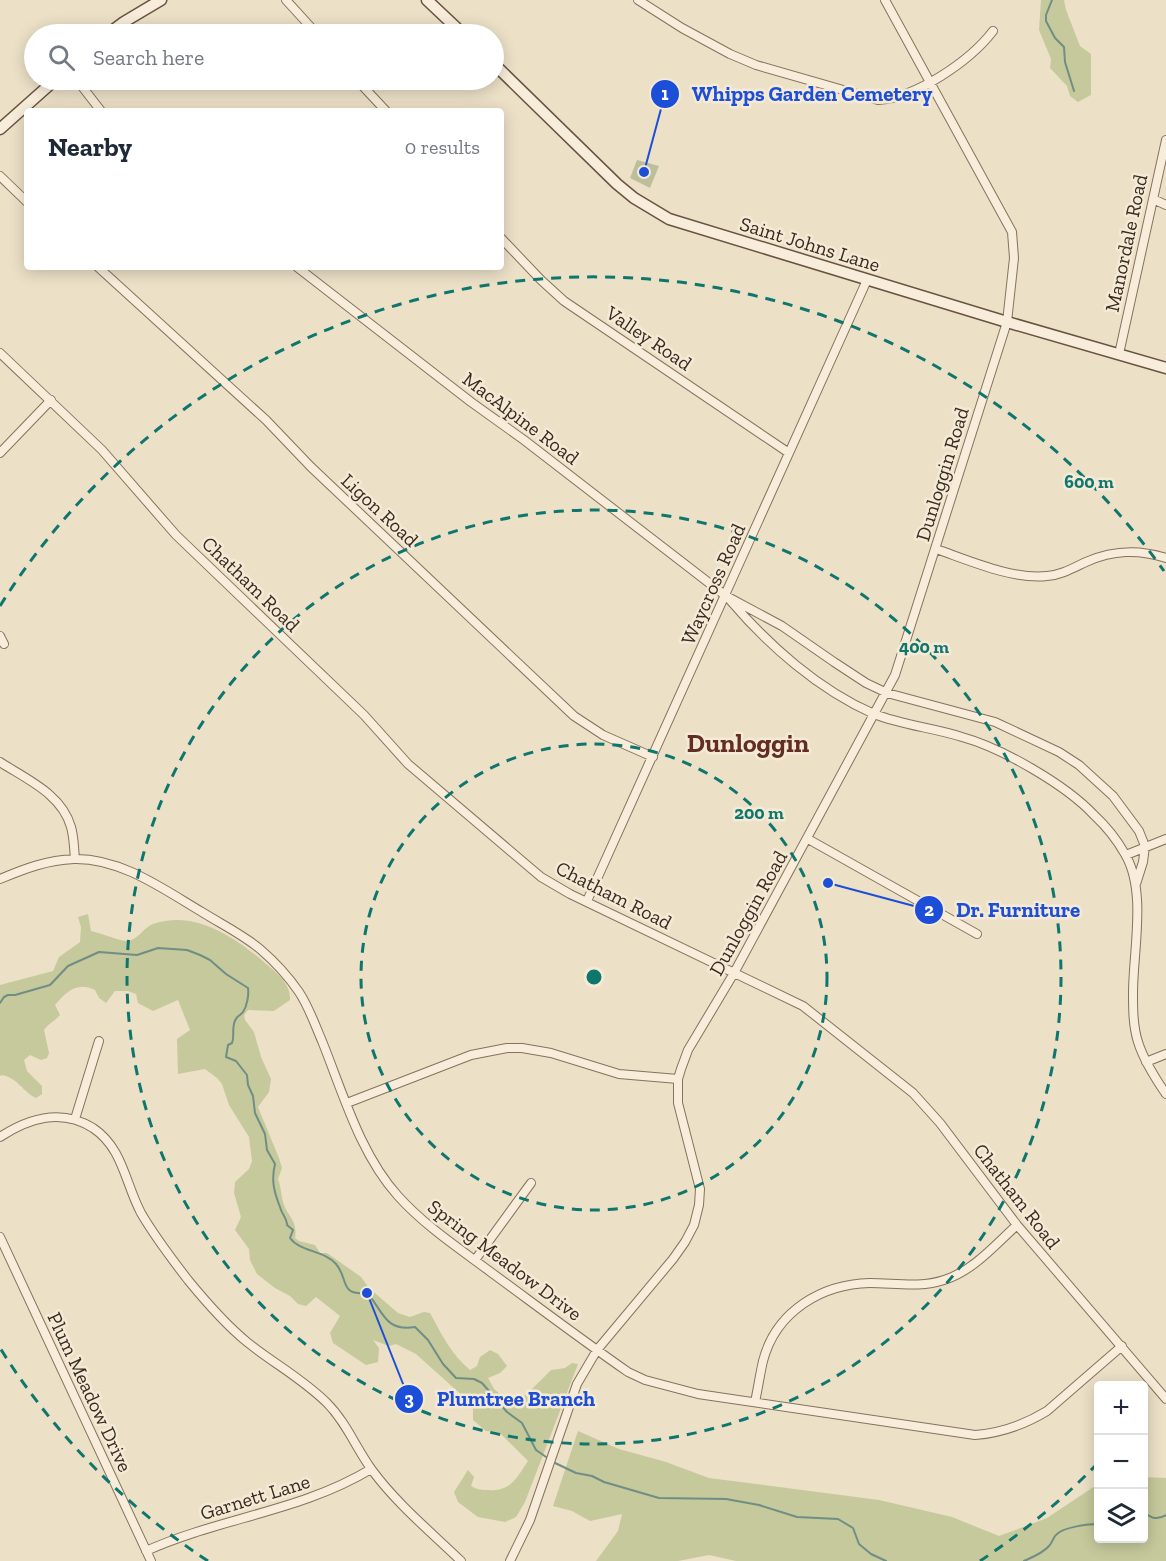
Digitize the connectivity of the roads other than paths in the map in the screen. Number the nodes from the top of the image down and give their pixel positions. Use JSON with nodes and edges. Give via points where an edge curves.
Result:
{"nodes":[{"id":1,"x":161,"y":0,"type":"edge"},
{"id":2,"x":286,"y":0,"type":"edge"},
{"id":3,"x":638,"y":0,"type":"edge"},
{"id":4,"x":885,"y":0,"type":"edge"},
{"id":5,"x":433,"y":2,"type":"edge"},
{"id":6,"x":121,"y":24,"type":"edge"},
{"id":7,"x":308,"y":24,"type":"edge"},
{"id":8,"x":454,"y":24,"type":"edge"},
{"id":9,"x":993,"y":31,"type":"dead end"},
{"id":10,"x":504,"y":74,"type":"edge"},
{"id":11,"x":931,"y":81,"type":"junction"},
{"id":12,"x":44,"y":90,"type":"edge"},
{"id":13,"x":85,"y":90,"type":"edge"},
{"id":14,"x":366,"y":90,"type":"edge"},
{"id":15,"x":99,"y":108,"type":"edge"},
{"id":16,"x":383,"y":108,"type":"edge"},
{"id":17,"x":0,"y":129,"type":"edge"},
{"id":18,"x":1166,"y":140,"type":"edge"},
{"id":19,"x":0,"y":176,"type":"edge"},
{"id":20,"x":24,"y":198,"type":"edge"},
{"id":21,"x":1153,"y":199,"type":"junction"},
{"id":22,"x":1166,"y":205,"type":"edge"},
{"id":23,"x":504,"y":241,"type":"edge"},
{"id":24,"x":101,"y":270,"type":"edge"},
{"id":25,"x":301,"y":270,"type":"edge"},
{"id":26,"x":867,"y":280,"type":"junction"},
{"id":27,"x":1007,"y":322,"type":"junction"},
{"id":28,"x":0,"y":353,"type":"edge"},
{"id":29,"x":1119,"y":354,"type":"junction"},
{"id":30,"x":1166,"y":368,"type":"edge"},
{"id":31,"x":51,"y":400,"type":"junction"},
{"id":32,"x":0,"y":453,"type":"edge"},
{"id":33,"x":789,"y":453,"type":"junction"},
{"id":34,"x":936,"y":549,"type":"junction"},
{"id":35,"x":1166,"y":558,"type":"edge"},
{"id":36,"x":726,"y":596,"type":"junction"},
{"id":37,"x":0,"y":636,"type":"edge"},
{"id":38,"x":4,"y":644,"type":"dead end"},
{"id":39,"x":887,"y":693,"type":"junction"},
{"id":40,"x":876,"y":714,"type":"junction"},
{"id":41,"x":653,"y":757,"type":"junction"},
{"id":42,"x":0,"y":762,"type":"edge"},
{"id":43,"x":808,"y":839,"type":"junction"},
{"id":44,"x":1166,"y":839,"type":"edge"},
{"id":45,"x":1145,"y":846,"type":"junction"},
{"id":46,"x":1126,"y":855,"type":"junction"},
{"id":47,"x":75,"y":859,"type":"junction"},
{"id":48,"x":0,"y":879,"type":"edge"},
{"id":49,"x":1136,"y":884,"type":"junction"},
{"id":50,"x":588,"y":901,"type":"junction"},
{"id":51,"x":977,"y":934,"type":"dead end"},
{"id":52,"x":734,"y":973,"type":"junction"},
{"id":53,"x":99,"y":1041,"type":"dead end"},
{"id":54,"x":1166,"y":1053,"type":"edge"},
{"id":55,"x":1146,"y":1062,"type":"junction"},
{"id":56,"x":678,"y":1079,"type":"junction"},
{"id":57,"x":1166,"y":1094,"type":"edge"},
{"id":58,"x":347,"y":1103,"type":"junction"},
{"id":59,"x":75,"y":1119,"type":"junction"},
{"id":60,"x":0,"y":1137,"type":"edge"},
{"id":61,"x":531,"y":1183,"type":"dead end"},
{"id":62,"x":1017,"y":1225,"type":"junction"},
{"id":63,"x":0,"y":1237,"type":"edge"},
{"id":64,"x":475,"y":1260,"type":"junction"},
{"id":65,"x":1122,"y":1346,"type":"junction"},
{"id":66,"x":597,"y":1350,"type":"junction"},
{"id":67,"x":1166,"y":1399,"type":"edge"},
{"id":68,"x":755,"y":1401,"type":"junction"},
{"id":69,"x":371,"y":1469,"type":"junction"},
{"id":70,"x":146,"y":1551,"type":"junction"},
{"id":71,"x":151,"y":1561,"type":"edge"},
{"id":72,"x":461,"y":1561,"type":"edge"},
{"id":73,"x":510,"y":1561,"type":"edge"}],
"edges":[{"from":1,"to":6,"type":"street"},
{"from":2,"to":7,"type":"street"},
{"from":3,"to":11,"type":"street","via":[[729,54],[861,97],[899,98]]},
{"from":4,"to":11,"type":"street","name":"Dunloggin Road"},
{"from":5,"to":8,"type":"street"},
{"from":9,"to":11,"type":"street","via":[[975,52]]},
{"from":10,"to":26,"type":"street","name":"Saint Johns Lane","via":[[617,184],[651,210],[688,226]]},
{"from":11,"to":27,"type":"street","name":"Dunloggin Road","via":[[1012,232],[1014,258]]},
{"from":12,"to":17,"type":"street"},
{"from":13,"to":15,"type":"street"},
{"from":14,"to":16,"type":"street"},
{"from":18,"to":21,"type":"street","name":"Manordale Road"},
{"from":19,"to":20,"type":"street"},
{"from":21,"to":22,"type":"street"},
{"from":21,"to":29,"type":"street","name":"Manordale Road"},
{"from":23,"to":33,"type":"street","name":"Valley Road","via":[[564,301]]},
{"from":24,"to":41,"type":"street","name":"Ligon Road","via":[[266,420],[311,468],[574,716],[603,735]]},
{"from":25,"to":36,"type":"street","name":"MacAlpine Road"},
{"from":26,"to":27,"type":"street","name":"Saint Johns Lane"},
{"from":26,"to":33,"type":"street","name":"Waycross Road"},
{"from":27,"to":29,"type":"street","name":"Saint Johns Lane"},
{"from":27,"to":34,"type":"street","name":"Dunloggin Road"},
{"from":28,"to":31,"type":"street","name":"Chatham Road"},
{"from":29,"to":30,"type":"street","name":"Saint Johns Lane"},
{"from":31,"to":32,"type":"street"},
{"from":31,"to":50,"type":"street","name":"Chatham Road","via":[[102,450],[176,535],[364,715],[410,766],[541,877]]},
{"from":33,"to":36,"type":"street","name":"Waycross Road"},
{"from":34,"to":35,"type":"street","via":[[1034,577],[1066,572],[1097,558],[1127,551]]},
{"from":34,"to":39,"type":"street","name":"Dunloggin Road"},
{"from":36,"to":39,"type":"street","name":"MacAlpine Road","via":[[782,626]]},
{"from":36,"to":40,"type":"street","name":"MacAlpine Road","via":[[798,666]]},
{"from":36,"to":41,"type":"street","name":"Waycross Road"},
{"from":37,"to":38,"type":"street"},
{"from":39,"to":40,"type":"street","name":"Dunloggin Road"},
{"from":39,"to":45,"type":"street","name":"MacAlpine Road","via":[[990,720],[1059,752],[1113,796],[1139,831]]},
{"from":40,"to":43,"type":"street","name":"Dunloggin Road"},
{"from":40,"to":46,"type":"street","name":"MacAlpine Road","via":[[978,742],[1043,776],[1094,814]]},
{"from":41,"to":50,"type":"street","name":"Waycross Road"},
{"from":42,"to":47,"type":"street","via":[[58,802],[71,827]]},
{"from":43,"to":51,"type":"street"},
{"from":43,"to":52,"type":"street","name":"Dunloggin Road"},
{"from":44,"to":45,"type":"street"},
{"from":45,"to":46,"type":"street"},
{"from":45,"to":49,"type":"street","name":"MacAlpine Road"},
{"from":46,"to":49,"type":"street","name":"MacAlpine Road"},
{"from":47,"to":48,"type":"street","name":"Spring Meadow Drive","via":[[33,866]]},
{"from":47,"to":58,"type":"street","name":"Spring Meadow Drive","via":[[108,864],[137,875],[243,936],[272,960],[310,1012]]},
{"from":49,"to":55,"type":"street","name":"MacAlpine Road","via":[[1134,1023]]},
{"from":50,"to":52,"type":"street","name":"Chatham Road"},
{"from":52,"to":56,"type":"street","name":"Dunloggin Road","via":[[688,1050]]},
{"from":52,"to":62,"type":"street","name":"Chatham Road","via":[[811,1011],[913,1093]]},
{"from":53,"to":59,"type":"street"},
{"from":54,"to":55,"type":"street"},
{"from":55,"to":57,"type":"street","name":"MacAlpine Road"},
{"from":56,"to":58,"type":"street","via":[[619,1074],[543,1051],[507,1048],[471,1055]]},
{"from":56,"to":66,"type":"street","name":"Dunloggin Road","via":[[678,1103],[700,1189],[694,1225],[673,1259]]},
{"from":58,"to":64,"type":"street","name":"Spring Meadow Drive","via":[[368,1151],[397,1195]]},
{"from":59,"to":60,"type":"street","via":[[29,1121]]},
{"from":59,"to":69,"type":"street","via":[[95,1130],[115,1149],[151,1230],[206,1302],[248,1343],[325,1401]]},
{"from":61,"to":64,"type":"street"},
{"from":62,"to":65,"type":"street","name":"Chatham Road"},
{"from":62,"to":68,"type":"street","via":[[965,1270],[947,1279],[927,1284],[851,1285],[833,1288],[802,1303],[770,1342]]},
{"from":63,"to":70,"type":"street","name":"Plum Meadow Drive"},
{"from":64,"to":66,"type":"street","name":"Spring Meadow Drive"},
{"from":65,"to":67,"type":"street","name":"Chatham Road"},
{"from":65,"to":68,"type":"street","name":"Spring Meadow Drive","via":[[1047,1411],[1018,1426],[989,1434],[958,1434]]},
{"from":66,"to":68,"type":"street","name":"Spring Meadow Drive","via":[[645,1380],[683,1391]]},
{"from":66,"to":73,"type":"street","name":"Dunloggin Road","via":[[577,1384],[530,1520]]},
{"from":69,"to":70,"type":"street","name":"Garnett Lane","via":[[317,1496],[181,1536]]},
{"from":69,"to":72,"type":"street"},
{"from":70,"to":71,"type":"street","name":"Plum Meadow Drive"}]}
